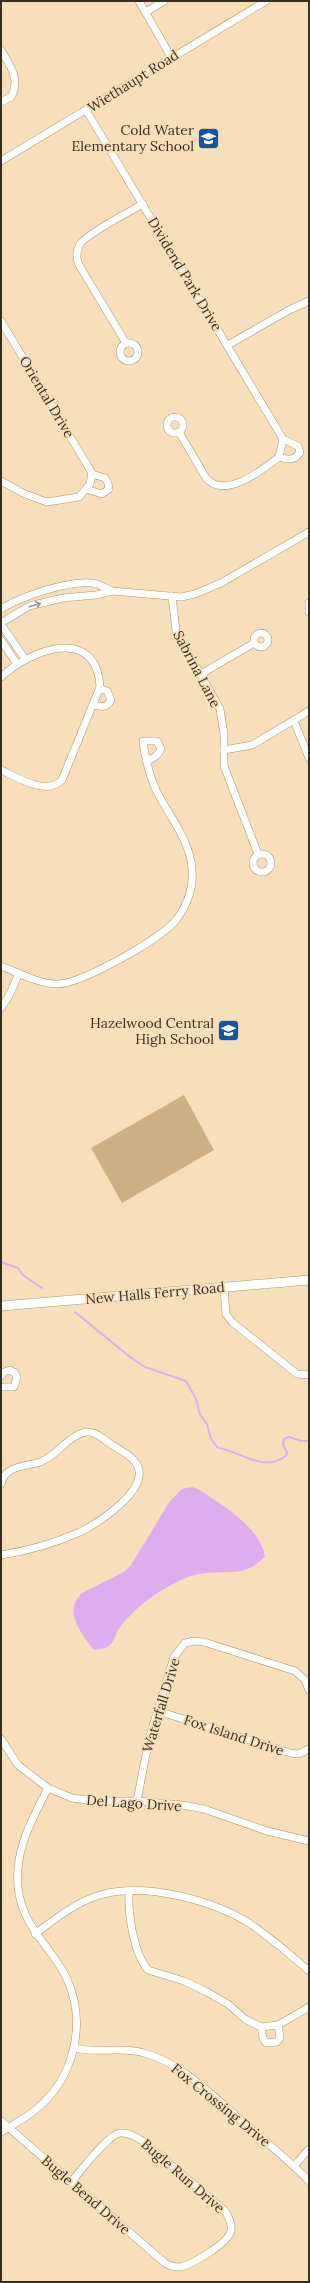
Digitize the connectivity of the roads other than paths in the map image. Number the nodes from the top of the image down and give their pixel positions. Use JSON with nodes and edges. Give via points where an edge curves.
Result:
{"nodes":[{"id":1,"x":139,"y":1,"type":"edge"},
{"id":2,"x":164,"y":1,"type":"edge"},
{"id":3,"x":266,"y":1,"type":"edge"},
{"id":4,"x":146,"y":12,"type":"junction"},
{"id":5,"x":1,"y":50,"type":"edge"},
{"id":6,"x":171,"y":56,"type":"junction"},
{"id":7,"x":1,"y":102,"type":"edge"},
{"id":8,"x":86,"y":110,"type":"junction"},
{"id":9,"x":1,"y":161,"type":"edge"},
{"id":10,"x":143,"y":204,"type":"junction"},
{"id":11,"x":309,"y":300,"type":"edge"},
{"id":12,"x":1,"y":321,"type":"edge"},
{"id":13,"x":126,"y":343,"type":"dead end"},
{"id":14,"x":228,"y":345,"type":"junction"},
{"id":15,"x":179,"y":432,"type":"dead end"},
{"id":16,"x":283,"y":439,"type":"junction"},
{"id":17,"x":279,"y":457,"type":"junction"},
{"id":18,"x":92,"y":474,"type":"junction"},
{"id":19,"x":1,"y":481,"type":"edge"},
{"id":20,"x":88,"y":486,"type":"junction"},
{"id":21,"x":309,"y":532,"type":"edge"},
{"id":22,"x":112,"y":591,"type":"junction"},
{"id":23,"x":172,"y":596,"type":"junction"},
{"id":24,"x":309,"y":603,"type":"edge"},
{"id":25,"x":1,"y":609,"type":"edge"},
{"id":26,"x":309,"y":612,"type":"edge"},
{"id":27,"x":1,"y":623,"type":"edge"},
{"id":28,"x":1,"y":640,"type":"edge"},
{"id":29,"x":254,"y":643,"type":"dead end"},
{"id":30,"x":25,"y":660,"type":"junction"},
{"id":31,"x":17,"y":664,"type":"junction"},
{"id":32,"x":201,"y":674,"type":"junction"},
{"id":33,"x":1,"y":677,"type":"edge"},
{"id":34,"x":100,"y":689,"type":"junction"},
{"id":35,"x":94,"y":705,"type":"junction"},
{"id":36,"x":309,"y":711,"type":"edge"},
{"id":37,"x":294,"y":721,"type":"junction"},
{"id":38,"x":224,"y":750,"type":"junction"},
{"id":39,"x":309,"y":758,"type":"edge"},
{"id":40,"x":146,"y":761,"type":"junction"},
{"id":41,"x":1,"y":770,"type":"edge"},
{"id":42,"x":258,"y":854,"type":"dead end"},
{"id":43,"x":1,"y":966,"type":"edge"},
{"id":44,"x":19,"y":973,"type":"junction"},
{"id":45,"x":1,"y":1008,"type":"edge"},
{"id":46,"x":309,"y":1280,"type":"edge"},
{"id":47,"x":224,"y":1288,"type":"junction"},
{"id":48,"x":1,"y":1306,"type":"edge"},
{"id":49,"x":309,"y":1375,"type":"edge"},
{"id":50,"x":1,"y":1376,"type":"edge"},
{"id":51,"x":2,"y":1386,"type":"edge"},
{"id":52,"x":1,"y":1484,"type":"edge"},
{"id":53,"x":1,"y":1555,"type":"edge"},
{"id":54,"x":309,"y":1690,"type":"edge"},
{"id":55,"x":158,"y":1711,"type":"junction"},
{"id":56,"x":1,"y":1740,"type":"edge"},
{"id":57,"x":309,"y":1749,"type":"edge"},
{"id":58,"x":48,"y":1788,"type":"junction"},
{"id":59,"x":137,"y":1801,"type":"junction"},
{"id":60,"x":309,"y":1841,"type":"edge"},
{"id":61,"x":129,"y":1891,"type":"junction"},
{"id":62,"x":35,"y":1934,"type":"junction"},
{"id":63,"x":309,"y":1971,"type":"edge"},
{"id":64,"x":309,"y":2007,"type":"edge"},
{"id":65,"x":278,"y":2025,"type":"junction"},
{"id":66,"x":261,"y":2027,"type":"junction"},
{"id":67,"x":74,"y":2048,"type":"junction"},
{"id":68,"x":1,"y":2121,"type":"edge"},
{"id":69,"x":8,"y":2128,"type":"junction"},
{"id":70,"x":1,"y":2132,"type":"edge"},
{"id":71,"x":309,"y":2149,"type":"edge"},
{"id":72,"x":294,"y":2166,"type":"junction"},
{"id":73,"x":309,"y":2181,"type":"edge"},
{"id":74,"x":71,"y":2182,"type":"junction"},
{"id":75,"x":172,"y":2266,"type":"joint"}],
"edges":[{"from":1,"to":4,"type":"street"},
{"from":2,"to":4,"type":"street"},
{"from":3,"to":6,"type":"street","name":"Wiethaupt Road"},
{"from":4,"to":6,"type":"street"},
{"from":5,"to":7,"type":"street","via":[[15,74],[10,97]]},
{"from":6,"to":8,"type":"street","name":"Wiethaupt Road"},
{"from":8,"to":9,"type":"street","name":"Wiethaupt Road"},
{"from":8,"to":10,"type":"street","name":"Dividend Park Drive"},
{"from":10,"to":13,"type":"street","via":[[85,239],[76,257]]},
{"from":10,"to":14,"type":"street","name":"Dividend Park Drive"},
{"from":11,"to":14,"type":"street"},
{"from":12,"to":18,"type":"street","name":"Oriental Drive"},
{"from":14,"to":16,"type":"street","name":"Dividend Park Drive"},
{"from":15,"to":17,"type":"street","name":"Dividend Park Drive","via":[[206,478],[216,486],[236,484]]},
{"from":16,"to":17,"type":"street"},
{"from":16,"to":17,"type":"street","name":"Dividend Park Drive","via":[[293,442],[300,452],[293,459]]},
{"from":18,"to":20,"type":"street"},
{"from":18,"to":20,"type":"street","name":"Oriental Drive","via":[[105,478],[108,489],[102,494]]},
{"from":19,"to":20,"type":"street","via":[[47,502],[79,497]]},
{"from":21,"to":23,"type":"street","via":[[212,587],[189,596]]},
{"from":22,"to":23,"type":"street"},
{"from":22,"to":25,"type":"street","via":[[97,584],[70,585],[41,591]]},
{"from":27,"to":22,"type":"street","one_way":true,"via":[[29,606],[45,601]]},
{"from":23,"to":32,"type":"street","name":"Sabrina Lane","via":[[176,631]]},
{"from":24,"to":26,"type":"street"},
{"from":27,"to":30,"type":"street"},
{"from":28,"to":31,"type":"street"},
{"from":29,"to":32,"type":"street"},
{"from":30,"to":31,"type":"street"},
{"from":30,"to":34,"type":"street","via":[[60,647],[75,650],[89,659],[95,667]]},
{"from":31,"to":33,"type":"street"},
{"from":32,"to":38,"type":"street","name":"Sabrina Lane","via":[[220,709]]},
{"from":34,"to":35,"type":"street"},
{"from":34,"to":35,"type":"street","via":[[107,690],[110,700],[106,706]]},
{"from":35,"to":41,"type":"street","via":[[59,783],[46,787],[38,786]]},
{"from":36,"to":37,"type":"street"},
{"from":37,"to":38,"type":"street","via":[[252,745]]},
{"from":37,"to":39,"type":"street"},
{"from":38,"to":42,"type":"street","name":"Sabrina Lane","via":[[226,776]]},
{"from":40,"to":40,"type":"street","via":[[143,741],[157,741],[161,749],[157,756]]},
{"from":40,"to":44,"type":"street","via":[[157,790],[189,851],[192,884],[182,911],[165,932],[77,981],[57,984]]},
{"from":43,"to":44,"type":"street"},
{"from":44,"to":45,"type":"street"},
{"from":46,"to":47,"type":"main road","name":"New Halls Ferry Road"},
{"from":47,"to":48,"type":"main road","name":"New Halls Ferry Road"},
{"from":47,"to":49,"type":"street","via":[[226,1314],[232,1322],[297,1374]]},
{"from":50,"to":51,"type":"street","via":[[10,1370],[17,1377],[14,1387]]},
{"from":52,"to":53,"type":"street","via":[[8,1471],[52,1456],[82,1433],[89,1432],[98,1434],[136,1462],[139,1477],[132,1494],[106,1515],[80,1531],[30,1549]]},
{"from":54,"to":55,"type":"street","name":"Waterfall Drive","via":[[305,1680],[295,1671],[194,1641],[178,1650]]},
{"from":55,"to":57,"type":"street","name":"Fox Island Drive","via":[[290,1753],[298,1754]]},
{"from":55,"to":59,"type":"street","name":"Waterfall Drive","via":[[145,1754]]},
{"from":56,"to":58,"type":"street","name":"Del Lago Drive","via":[[18,1765]]},
{"from":58,"to":59,"type":"street","name":"Del Lago Drive","via":[[72,1798]]},
{"from":58,"to":62,"type":"street","via":[[29,1824],[18,1865],[19,1893]]},
{"from":59,"to":60,"type":"street","name":"Del Lago Drive","via":[[204,1809],[267,1831]]},
{"from":61,"to":62,"type":"street","via":[[113,1892],[86,1900]]},
{"from":61,"to":63,"type":"street","via":[[184,1898],[225,1912],[252,1925]]},
{"from":61,"to":66,"type":"street","via":[[129,1916],[138,1949],[148,1970],[184,1981],[207,1992]]},
{"from":62,"to":67,"type":"street","via":[[60,1966],[70,1989],[76,2009],[77,2029]]},
{"from":64,"to":65,"type":"street"},
{"from":65,"to":66,"type":"street"},
{"from":65,"to":66,"type":"street","via":[[280,2038],[272,2044],[266,2043]]},
{"from":67,"to":69,"type":"street","via":[[67,2069],[52,2093],[34,2112]]},
{"from":67,"to":72,"type":"street","name":"Fox Crossing Drive","via":[[93,2051],[130,2050],[168,2062],[204,2089]]},
{"from":68,"to":69,"type":"street","name":"Bugle Bend Drive"},
{"from":69,"to":70,"type":"street"},
{"from":69,"to":74,"type":"street","name":"Bugle Bend Drive"},
{"from":71,"to":72,"type":"street"},
{"from":72,"to":73,"type":"street","name":"Fox Crossing Drive"},
{"from":74,"to":75,"type":"street","name":"Bugle Bend Drive","via":[[165,2263]]},
{"from":74,"to":75,"type":"street","name":"Bugle Run Drive","via":[[108,2140],[118,2133],[129,2134],[144,2142],[225,2211],[231,2222],[231,2232],[223,2243],[191,2263]]}]}
